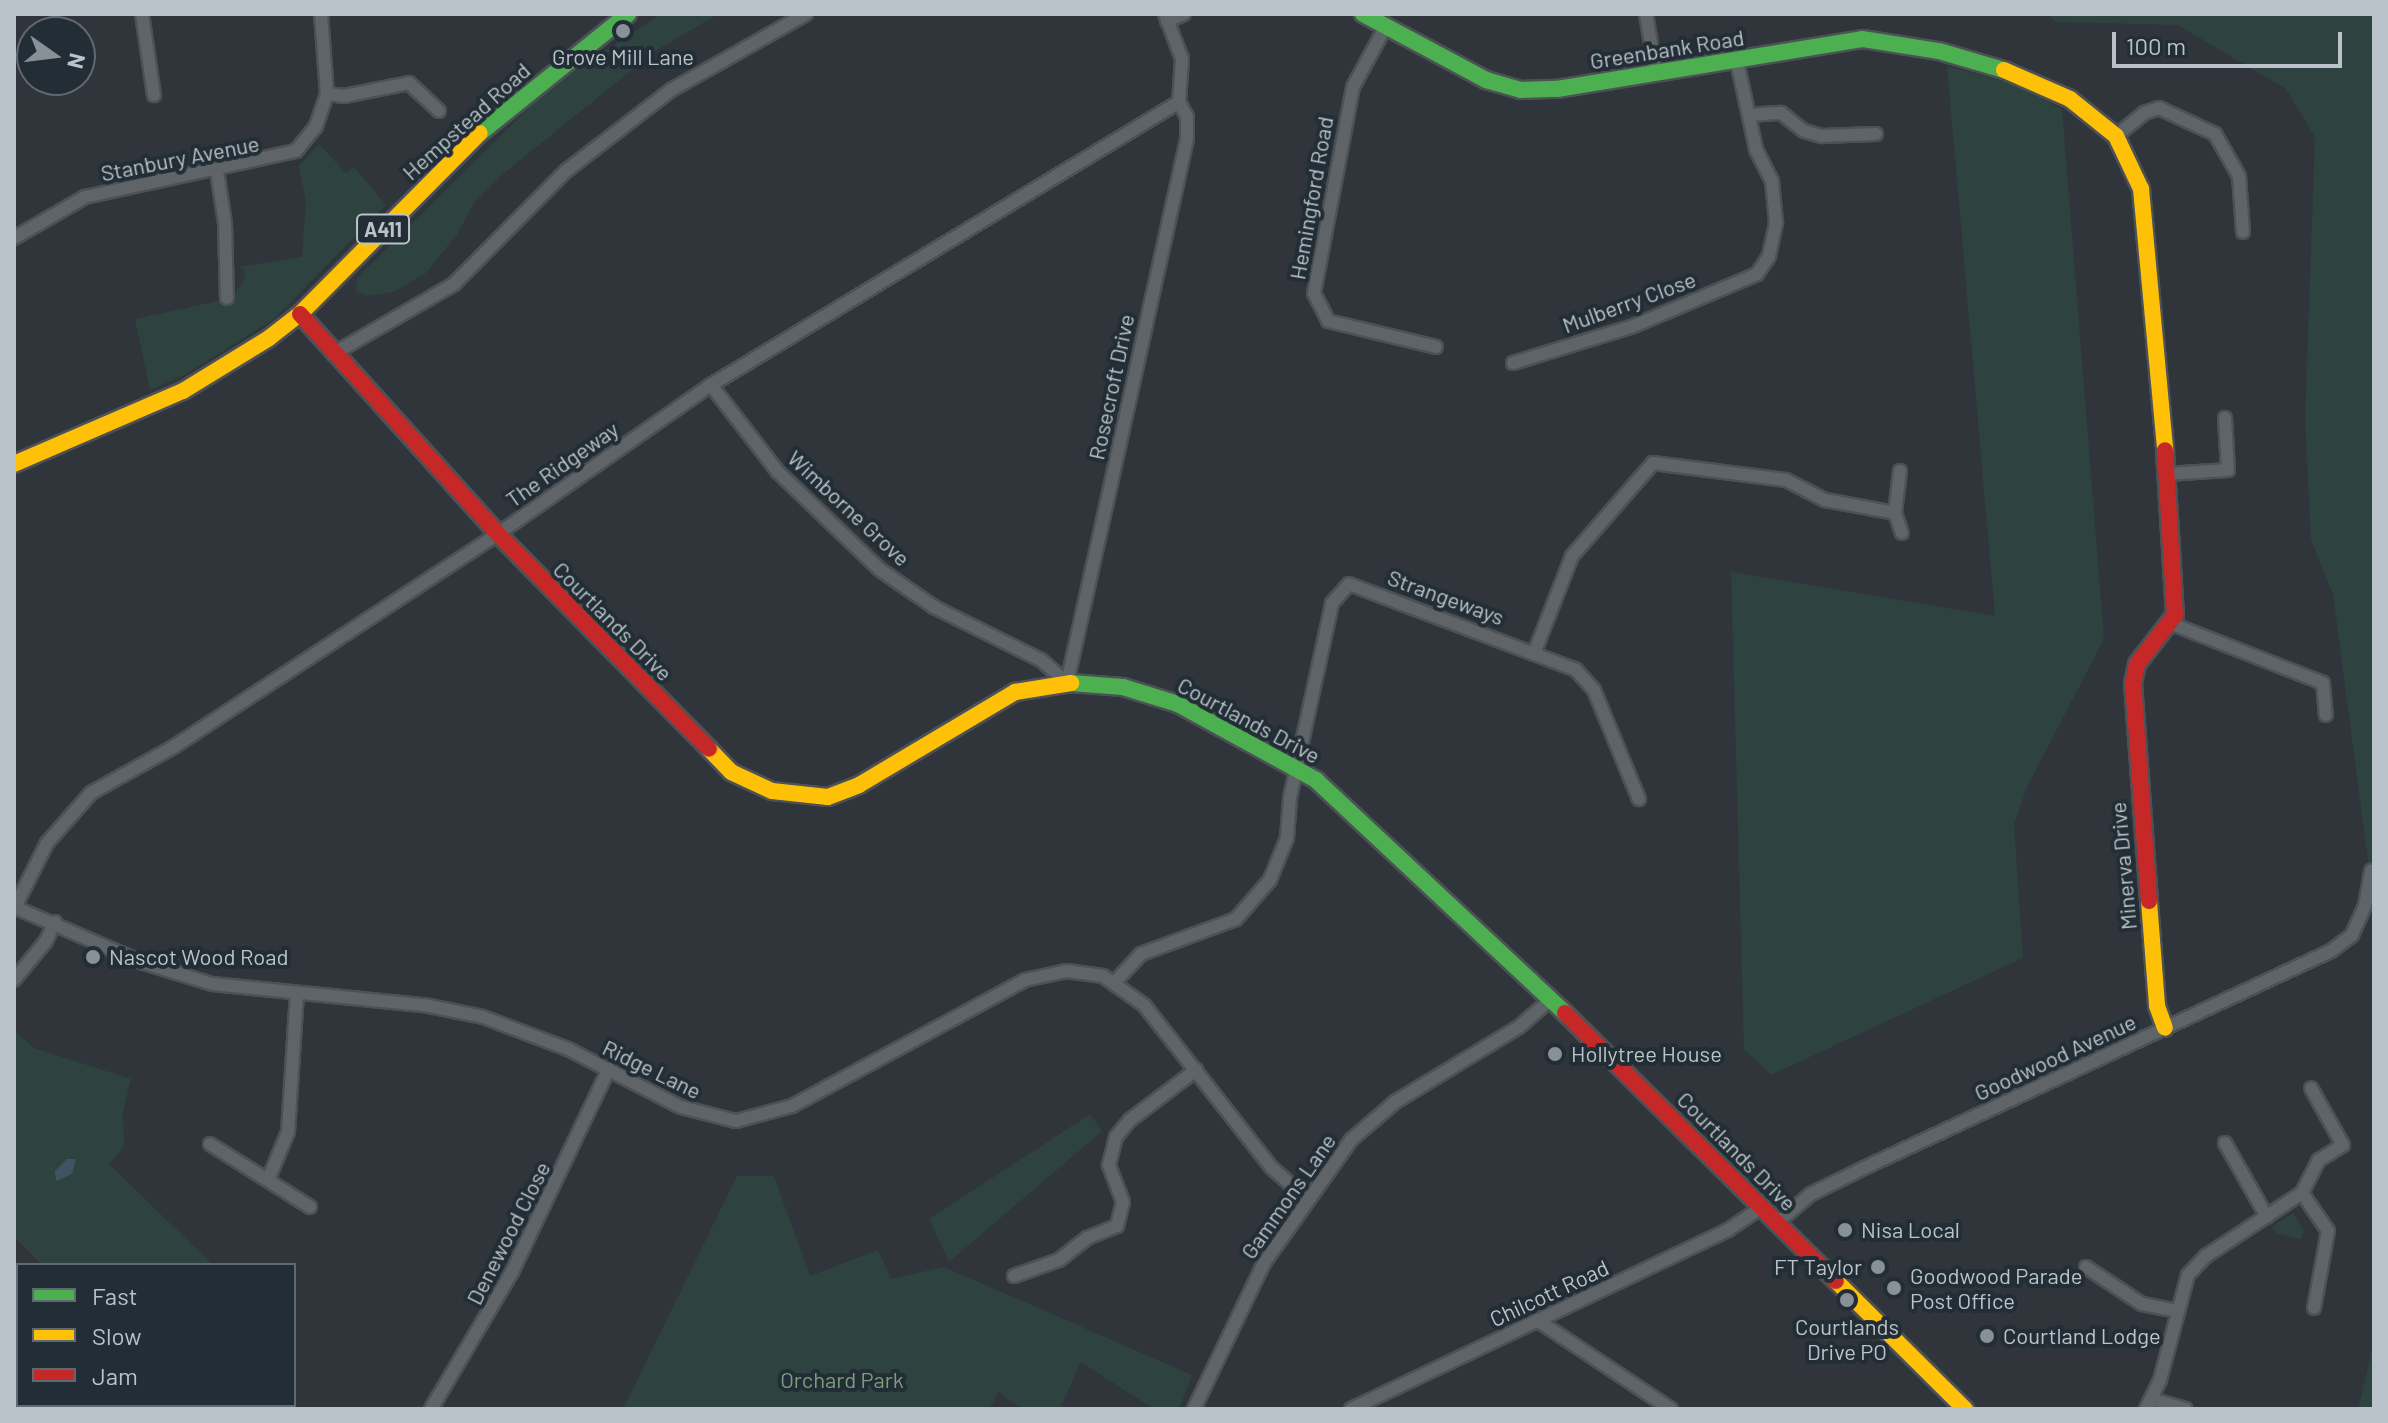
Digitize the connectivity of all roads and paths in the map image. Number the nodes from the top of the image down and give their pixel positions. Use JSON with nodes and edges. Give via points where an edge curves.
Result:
{"nodes":[{"id":1,"x":142,"y":14,"type":"edge"},
{"id":2,"x":321,"y":14,"type":"edge"},
{"id":3,"x":628,"y":14,"type":"edge"},
{"id":4,"x":806,"y":14,"type":"edge"},
{"id":5,"x":1184,"y":14,"type":"edge"},
{"id":6,"x":1363,"y":14,"type":"edge"},
{"id":7,"x":1646,"y":14,"type":"edge"},
{"id":8,"x":1166,"y":17,"type":"edge"},
{"id":9,"x":1386,"y":26,"type":"junction"},
{"id":10,"x":1737,"y":61,"type":"junction"},
{"id":11,"x":1656,"y":74,"type":"junction"},
{"id":12,"x":327,"y":94,"type":"junction"},
{"id":13,"x":154,"y":95,"type":"dead end"},
{"id":14,"x":1179,"y":102,"type":"junction"},
{"id":15,"x":439,"y":111,"type":"dead end"},
{"id":16,"x":1749,"y":115,"type":"junction"},
{"id":17,"x":1876,"y":134,"type":"dead end"},
{"id":18,"x":2116,"y":136,"type":"junction"},
{"id":19,"x":217,"y":171,"type":"junction"},
{"id":20,"x":2243,"y":232,"type":"dead end"},
{"id":21,"x":14,"y":238,"type":"edge"},
{"id":22,"x":227,"y":298,"type":"dead end"},
{"id":23,"x":300,"y":314,"type":"junction"},
{"id":24,"x":1436,"y":347,"type":"dead end"},
{"id":25,"x":333,"y":354,"type":"junction"},
{"id":26,"x":1513,"y":363,"type":"dead end"},
{"id":27,"x":711,"y":385,"type":"junction"},
{"id":28,"x":2225,"y":418,"type":"dead end"},
{"id":29,"x":14,"y":464,"type":"edge"},
{"id":30,"x":1900,"y":471,"type":"dead end"},
{"id":31,"x":2167,"y":474,"type":"junction"},
{"id":32,"x":1895,"y":513,"type":"junction"},
{"id":33,"x":1902,"y":533,"type":"dead end"},
{"id":34,"x":498,"y":534,"type":"junction"},
{"id":35,"x":2172,"y":624,"type":"junction"},
{"id":36,"x":1535,"y":651,"type":"junction"},
{"id":37,"x":1067,"y":683,"type":"junction"},
{"id":38,"x":2326,"y":715,"type":"dead end"},
{"id":39,"x":1299,"y":770,"type":"junction"},
{"id":40,"x":1639,"y":799,"type":"dead end"},
{"id":41,"x":2371,"y":871,"type":"dead end"},
{"id":42,"x":14,"y":907,"type":"edge"},
{"id":43,"x":55,"y":922,"type":"junction"},
{"id":44,"x":14,"y":980,"type":"edge"},
{"id":45,"x":1115,"y":982,"type":"junction"},
{"id":46,"x":297,"y":993,"type":"junction"},
{"id":47,"x":1551,"y":999,"type":"junction"},
{"id":48,"x":2165,"y":1028,"type":"junction"},
{"id":49,"x":609,"y":1069,"type":"junction"},
{"id":50,"x":1196,"y":1070,"type":"junction"},
{"id":51,"x":2311,"y":1088,"type":"dead end"},
{"id":52,"x":2225,"y":1143,"type":"dead end"},
{"id":53,"x":210,"y":1144,"type":"dead end"},
{"id":54,"x":268,"y":1180,"type":"junction"},
{"id":55,"x":2302,"y":1193,"type":"junction"},
{"id":56,"x":1306,"y":1198,"type":"junction"},
{"id":57,"x":310,"y":1207,"type":"dead end"},
{"id":58,"x":1762,"y":1207,"type":"junction"},
{"id":59,"x":2267,"y":1217,"type":"junction"},
{"id":60,"x":1778,"y":1222,"type":"junction"},
{"id":61,"x":2086,"y":1267,"type":"dead end"},
{"id":62,"x":1014,"y":1276,"type":"dead end"},
{"id":63,"x":2314,"y":1308,"type":"dead end"},
{"id":64,"x":2178,"y":1311,"type":"junction"},
{"id":65,"x":1537,"y":1320,"type":"junction"},
{"id":66,"x":2149,"y":1404,"type":"edge"},
{"id":67,"x":431,"y":1409,"type":"edge"},
{"id":68,"x":1194,"y":1409,"type":"edge"},
{"id":69,"x":1351,"y":1409,"type":"edge"},
{"id":70,"x":1671,"y":1409,"type":"edge"},
{"id":71,"x":1965,"y":1409,"type":"edge"},
{"id":72,"x":2186,"y":1409,"type":"edge"}],
"edges":[{"from":1,"to":13,"type":"street"},
{"from":2,"to":12,"type":"street","name":"Stanbury Avenue"},
{"from":3,"to":23,"type":"street","name":"Hempstead Road","number":"A411","via":[[466,144]]},
{"from":4,"to":25,"type":"street","via":[[671,90],[566,171],[454,284]]},
{"from":5,"to":8,"type":"street"},
{"from":6,"to":9,"type":"street","name":"Greenbank Road"},
{"from":7,"to":11,"type":"street"},
{"from":8,"to":14,"type":"street","name":"Rosecroft Drive","via":[[1184,72]]},
{"from":9,"to":11,"type":"street","name":"Greenbank Road","via":[[1486,80],[1520,90]]},
{"from":9,"to":24,"type":"street","name":"Hemingford Road","via":[[1353,87],[1314,293],[1328,321]]},
{"from":10,"to":11,"type":"street","name":"Greenbank Road"},
{"from":10,"to":16,"type":"street"},
{"from":10,"to":18,"type":"street","name":"Greenbank Road","via":[[1862,39],[1939,51],[2021,75],[2070,99]]},
{"from":12,"to":15,"type":"street","via":[[344,96],[409,83]]},
{"from":12,"to":19,"type":"street","name":"Stanbury Avenue","via":[[316,126],[296,151]]},
{"from":14,"to":27,"type":"street","name":"The Ridgeway"},
{"from":14,"to":37,"type":"street","name":"Rosecroft Drive","via":[[1187,117],[1187,139]]},
{"from":16,"to":17,"type":"street","via":[[1781,113],[1804,131],[1822,136]]},
{"from":16,"to":26,"type":"street","name":"Mulberry Close","via":[[1756,149],[1772,181],[1776,222],[1769,256],[1757,274],[1631,327]]},
{"from":18,"to":20,"type":"street","via":[[2159,108],[2215,134],[2239,176]]},
{"from":18,"to":31,"type":"street","name":"Greenbank Road","via":[[2141,189]]},
{"from":19,"to":21,"type":"street","name":"Stanbury Avenue","via":[[85,197]]},
{"from":19,"to":22,"type":"street"},
{"from":23,"to":25,"type":"street","name":"Courtlands Drive"},
{"from":23,"to":29,"type":"street","name":"Hempstead Road","number":"A411","via":[[183,391]]},
{"from":25,"to":34,"type":"street","name":"Courtlands Drive"},
{"from":27,"to":34,"type":"street","name":"The Ridgeway"},
{"from":27,"to":37,"type":"street","name":"Wimborne Grove","via":[[778,472],[879,569],[934,607],[1041,660]]},
{"from":28,"to":31,"type":"street","via":[[2228,470]]},
{"from":30,"to":32,"type":"street"},
{"from":31,"to":35,"type":"street","name":"Greenbank Road","via":[[2177,592]]},
{"from":32,"to":33,"type":"street"},
{"from":32,"to":36,"type":"street","via":[[1825,500],[1786,480],[1653,463],[1572,556]]},
{"from":34,"to":37,"type":"street","name":"Courtlands Drive","via":[[731,772],[772,791],[828,797],[842,793],[1015,692]]},
{"from":34,"to":42,"type":"street","name":"The Ridgeway","via":[[175,746],[91,793],[47,843]]},
{"from":35,"to":38,"type":"street","via":[[2323,683]]},
{"from":35,"to":48,"type":"street","name":"Minerva Drive","via":[[2137,664],[2133,698],[2157,1006]]},
{"from":36,"to":39,"type":"street","name":"Strangeways","via":[[1356,585],[1344,586],[1332,603]]},
{"from":36,"to":40,"type":"street","name":"Strangeways","via":[[1576,670],[1594,690]]},
{"from":37,"to":39,"type":"street","name":"Courtlands Drive","via":[[1123,687],[1178,704]]},
{"from":39,"to":45,"type":"street","via":[[1285,847],[1251,906],[1236,919],[1135,958]]},
{"from":39,"to":47,"type":"street","name":"Courtlands Drive","via":[[1334,795]]},
{"from":41,"to":48,"type":"street","name":"Goodwood Avenue","via":[[2352,935],[2331,951]]},
{"from":42,"to":43,"type":"street","name":"Ridge Lane"},
{"from":43,"to":44,"type":"street"},
{"from":43,"to":46,"type":"street","name":"Ridge Lane","via":[[166,972],[212,984]]},
{"from":45,"to":49,"type":"street","name":"Ridge Lane","via":[[1067,971],[1025,980],[792,1106],[758,1118],[697,1114]]},
{"from":45,"to":50,"type":"street","name":"Ridge Lane","via":[[1144,1005]]},
{"from":46,"to":49,"type":"street","name":"Ridge Lane","via":[[424,1005],[483,1017],[533,1033]]},
{"from":46,"to":54,"type":"street","via":[[288,1132]]},
{"from":47,"to":56,"type":"street","name":"Gammons Lane","via":[[1519,1027],[1367,1123]]},
{"from":47,"to":58,"type":"street","name":"Courtlands Drive"},
{"from":48,"to":60,"type":"street","name":"Goodwood Avenue","via":[[1824,1187],[1791,1207]]},
{"from":49,"to":67,"type":"street","name":"Denewood Close","via":[[519,1259]]},
{"from":50,"to":56,"type":"street","name":"Ridge Lane","via":[[1272,1168]]},
{"from":50,"to":62,"type":"street","via":[[1130,1120],[1116,1137],[1109,1165],[1123,1202],[1117,1226],[1087,1238],[1059,1260]]},
{"from":51,"to":55,"type":"street","via":[[2343,1145],[2319,1160]]},
{"from":52,"to":59,"type":"street"},
{"from":53,"to":54,"type":"street"},
{"from":54,"to":57,"type":"street"},
{"from":55,"to":59,"type":"street"},
{"from":55,"to":63,"type":"street","via":[[2328,1231]]},
{"from":56,"to":68,"type":"street","name":"Gammons Lane","via":[[1245,1296]]},
{"from":58,"to":60,"type":"street","name":"Courtlands Drive"},
{"from":58,"to":65,"type":"street","name":"Chilcott Road","via":[[1728,1230]]},
{"from":59,"to":64,"type":"street","via":[[2197,1265],[2188,1275]]},
{"from":60,"to":71,"type":"street","name":"Courtlands Drive"},
{"from":61,"to":64,"type":"street","via":[[2142,1304]]},
{"from":64,"to":66,"type":"street"},
{"from":65,"to":69,"type":"street","name":"Chilcott Road"},
{"from":65,"to":70,"type":"street"},
{"from":66,"to":72,"type":"street"}]}
